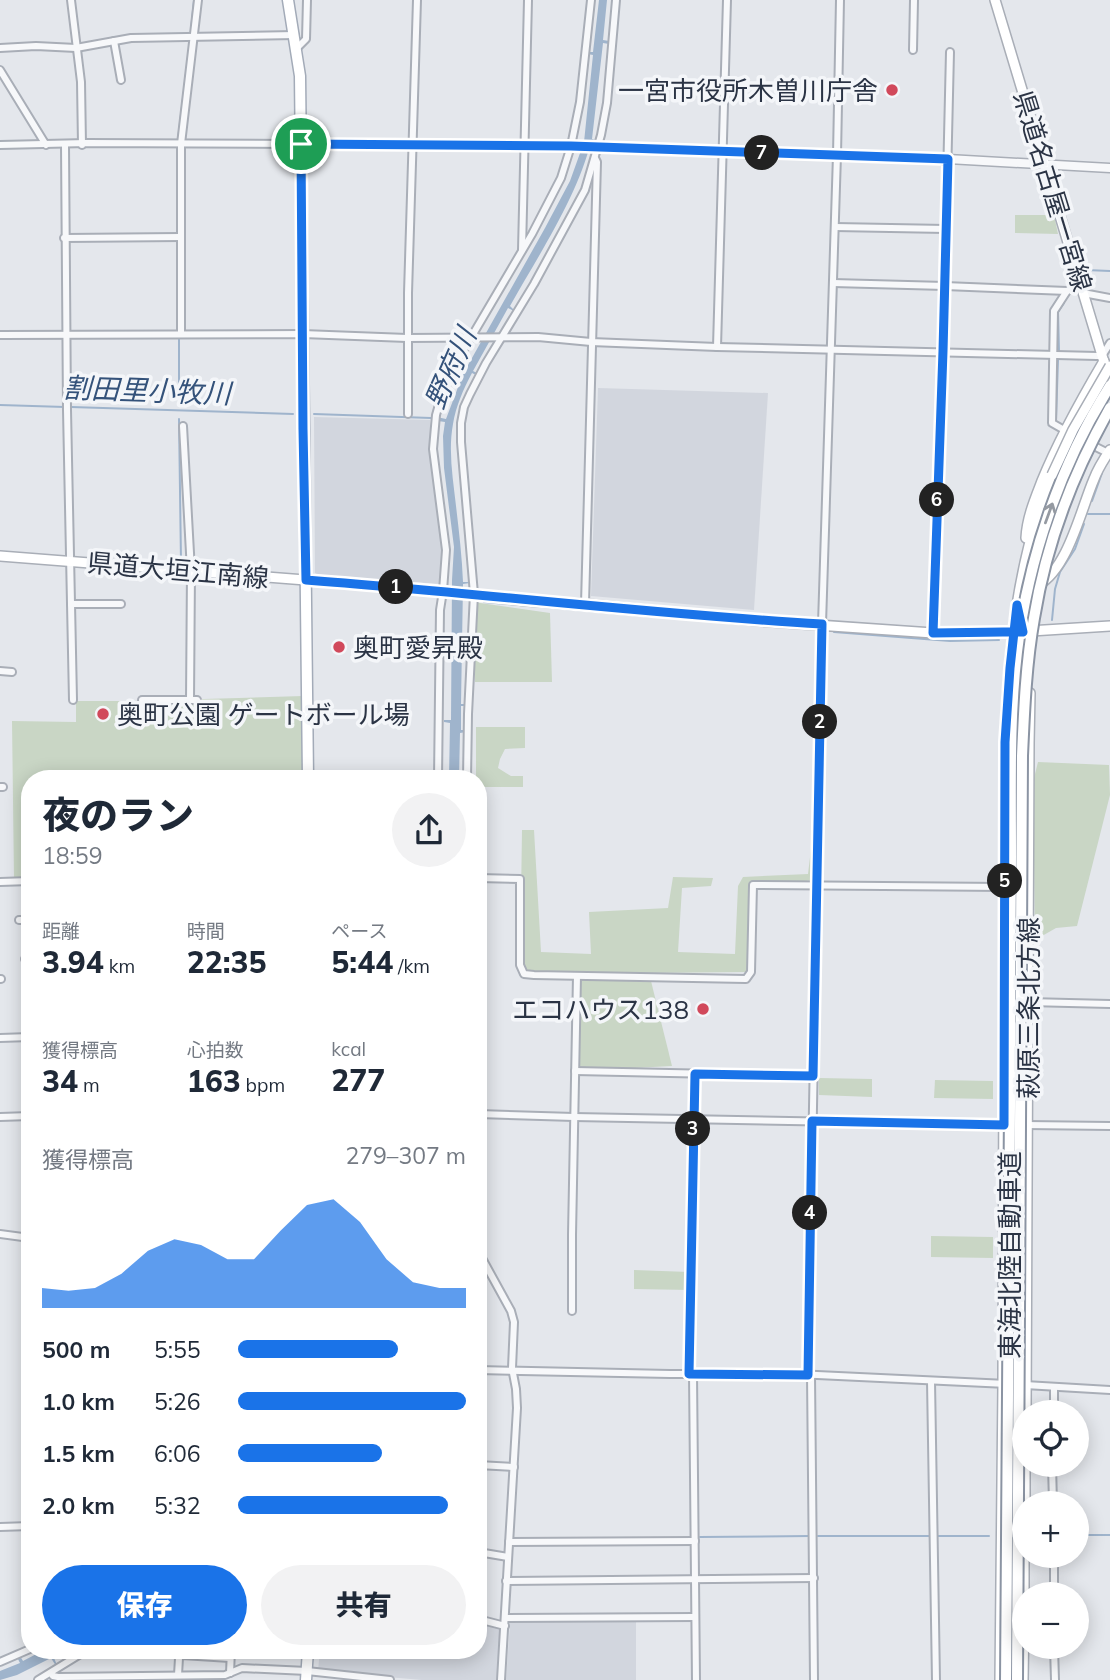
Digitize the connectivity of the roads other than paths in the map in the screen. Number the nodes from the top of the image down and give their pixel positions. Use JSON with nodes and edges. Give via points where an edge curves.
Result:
{"nodes":[{"id":1,"x":71,"y":0,"type":"edge"},
{"id":2,"x":198,"y":0,"type":"edge"},
{"id":3,"x":288,"y":0,"type":"edge"},
{"id":4,"x":307,"y":0,"type":"edge"},
{"id":5,"x":417,"y":0,"type":"edge"},
{"id":6,"x":528,"y":0,"type":"edge"},
{"id":7,"x":591,"y":0,"type":"edge"},
{"id":8,"x":616,"y":0,"type":"edge"},
{"id":9,"x":727,"y":0,"type":"edge"},
{"id":10,"x":840,"y":0,"type":"edge"},
{"id":11,"x":914,"y":0,"type":"edge"},
{"id":12,"x":995,"y":0,"type":"edge"},
{"id":13,"x":295,"y":35,"type":"junction"},
{"id":14,"x":194,"y":36,"type":"junction"},
{"id":15,"x":114,"y":41,"type":"junction"},
{"id":16,"x":0,"y":48,"type":"edge"},
{"id":17,"x":76,"y":48,"type":"junction"},
{"id":18,"x":297,"y":48,"type":"junction"},
{"id":19,"x":913,"y":50,"type":"dead end"},
{"id":20,"x":950,"y":52,"type":"dead end"},
{"id":21,"x":0,"y":71,"type":"edge"},
{"id":22,"x":121,"y":80,"type":"dead end"},
{"id":23,"x":181,"y":144,"type":"junction"},
{"id":24,"x":301,"y":144,"type":"junction"},
{"id":25,"x":0,"y":145,"type":"edge"},
{"id":26,"x":46,"y":145,"type":"junction"},
{"id":27,"x":65,"y":145,"type":"junction"},
{"id":28,"x":82,"y":145,"type":"junction"},
{"id":29,"x":413,"y":146,"type":"junction"},
{"id":30,"x":524,"y":146,"type":"junction"},
{"id":31,"x":571,"y":146,"type":"junction"},
{"id":32,"x":724,"y":151,"type":"junction"},
{"id":33,"x":596,"y":152,"type":"junction"},
{"id":34,"x":837,"y":155,"type":"junction"},
{"id":35,"x":948,"y":159,"type":"junction"},
{"id":36,"x":1045,"y":165,"type":"junction"},
{"id":37,"x":1110,"y":168,"type":"edge"},
{"id":38,"x":835,"y":227,"type":"junction"},
{"id":39,"x":946,"y":229,"type":"junction"},
{"id":40,"x":64,"y":237,"type":"junction"},
{"id":41,"x":181,"y":237,"type":"junction"},
{"id":42,"x":522,"y":251,"type":"junction"},
{"id":43,"x":833,"y":284,"type":"junction"},
{"id":44,"x":945,"y":286,"type":"junction"},
{"id":45,"x":1082,"y":289,"type":"junction"},
{"id":46,"x":1067,"y":291,"type":"junction"},
{"id":47,"x":1110,"y":298,"type":"edge"},
{"id":48,"x":181,"y":334,"type":"junction"},
{"id":49,"x":303,"y":334,"type":"junction"},
{"id":50,"x":0,"y":335,"type":"edge"},
{"id":51,"x":67,"y":335,"type":"junction"},
{"id":52,"x":470,"y":337,"type":"junction"},
{"id":53,"x":503,"y":337,"type":"junction"},
{"id":54,"x":407,"y":338,"type":"junction"},
{"id":55,"x":591,"y":342,"type":"junction"},
{"id":56,"x":1110,"y":343,"type":"edge"},
{"id":57,"x":717,"y":347,"type":"junction"},
{"id":58,"x":831,"y":350,"type":"junction"},
{"id":59,"x":943,"y":351,"type":"junction"},
{"id":60,"x":1054,"y":355,"type":"junction"},
{"id":61,"x":1105,"y":361,"type":"edge"},
{"id":62,"x":1110,"y":384,"type":"edge"},
{"id":63,"x":1110,"y":408,"type":"edge"},
{"id":64,"x":408,"y":414,"type":"dead end"},
{"id":65,"x":183,"y":426,"type":"dead end"},
{"id":66,"x":1065,"y":430,"type":"junction"},
{"id":67,"x":1109,"y":451,"type":"edge"},
{"id":68,"x":0,"y":556,"type":"edge"},
{"id":69,"x":1026,"y":556,"type":"junction"},
{"id":70,"x":70,"y":560,"type":"junction"},
{"id":71,"x":191,"y":571,"type":"junction"},
{"id":72,"x":306,"y":580,"type":"junction"},
{"id":73,"x":443,"y":591,"type":"junction"},
{"id":74,"x":1020,"y":591,"type":"junction"},
{"id":75,"x":474,"y":594,"type":"junction"},
{"id":76,"x":71,"y":604,"type":"junction"},
{"id":77,"x":121,"y":604,"type":"dead end"},
{"id":78,"x":585,"y":604,"type":"junction"},
{"id":79,"x":822,"y":624,"type":"junction"},
{"id":80,"x":1110,"y":626,"type":"edge"},
{"id":81,"x":1018,"y":632,"type":"junction"},
{"id":82,"x":933,"y":633,"type":"junction"},
{"id":83,"x":0,"y":671,"type":"edge"},
{"id":84,"x":12,"y":672,"type":"dead end"},
{"id":85,"x":74,"y":700,"type":"dead end"},
{"id":86,"x":142,"y":700,"type":"dead end"},
{"id":87,"x":308,"y":770,"type":"edge"},
{"id":88,"x":438,"y":770,"type":"edge"},
{"id":89,"x":467,"y":770,"type":"edge"},
{"id":90,"x":487,"y":878,"type":"edge"},
{"id":91,"x":0,"y":881,"type":"edge"},
{"id":92,"x":21,"y":881,"type":"edge"},
{"id":93,"x":817,"y":886,"type":"junction"},
{"id":94,"x":1004,"y":887,"type":"junction"},
{"id":95,"x":577,"y":976,"type":"junction"},
{"id":96,"x":1028,"y":1002,"type":"junction"},
{"id":97,"x":1110,"y":1004,"type":"edge"},
{"id":98,"x":21,"y":1037,"type":"edge"},
{"id":99,"x":0,"y":1038,"type":"edge"},
{"id":100,"x":575,"y":1070,"type":"junction"},
{"id":101,"x":695,"y":1074,"type":"junction"},
{"id":102,"x":813,"y":1076,"type":"junction"},
{"id":103,"x":487,"y":1114,"type":"edge"},
{"id":104,"x":21,"y":1116,"type":"edge"},
{"id":105,"x":0,"y":1117,"type":"edge"},
{"id":106,"x":574,"y":1117,"type":"junction"},
{"id":107,"x":693,"y":1119,"type":"junction"},
{"id":108,"x":812,"y":1121,"type":"junction"},
{"id":109,"x":1004,"y":1125,"type":"junction"},
{"id":110,"x":1027,"y":1125,"type":"junction"},
{"id":111,"x":1110,"y":1126,"type":"edge"},
{"id":112,"x":0,"y":1234,"type":"edge"},
{"id":113,"x":21,"y":1237,"type":"edge"},
{"id":114,"x":487,"y":1267,"type":"edge"},
{"id":115,"x":572,"y":1311,"type":"dead end"},
{"id":116,"x":487,"y":1370,"type":"edge"},
{"id":117,"x":513,"y":1371,"type":"junction"},
{"id":118,"x":691,"y":1374,"type":"junction"},
{"id":119,"x":810,"y":1375,"type":"junction"},
{"id":120,"x":931,"y":1381,"type":"junction"},
{"id":121,"x":1003,"y":1384,"type":"junction"},
{"id":122,"x":1026,"y":1385,"type":"junction"},
{"id":123,"x":1054,"y":1387,"type":"junction"},
{"id":124,"x":1110,"y":1390,"type":"edge"},
{"id":125,"x":1026,"y":1400,"type":"edge"},
{"id":126,"x":1054,"y":1400,"type":"edge"},
{"id":127,"x":487,"y":1466,"type":"edge"},
{"id":128,"x":514,"y":1467,"type":"junction"},
{"id":129,"x":21,"y":1526,"type":"edge"},
{"id":130,"x":0,"y":1527,"type":"edge"},
{"id":131,"x":695,"y":1541,"type":"junction"},
{"id":132,"x":509,"y":1542,"type":"junction"},
{"id":133,"x":487,"y":1554,"type":"edge"},
{"id":134,"x":508,"y":1557,"type":"junction"},
{"id":135,"x":814,"y":1578,"type":"junction"},
{"id":136,"x":695,"y":1580,"type":"junction"},
{"id":137,"x":506,"y":1581,"type":"junction"},
{"id":138,"x":695,"y":1617,"type":"junction"},
{"id":139,"x":505,"y":1618,"type":"junction"},
{"id":140,"x":487,"y":1621,"type":"edge"},
{"id":141,"x":505,"y":1626,"type":"junction"},
{"id":142,"x":21,"y":1653,"type":"edge"},
{"id":143,"x":72,"y":1659,"type":"edge"},
{"id":144,"x":179,"y":1659,"type":"edge"},
{"id":145,"x":231,"y":1659,"type":"edge"},
{"id":146,"x":1023,"y":1659,"type":"edge"},
{"id":147,"x":1054,"y":1659,"type":"edge"},
{"id":148,"x":0,"y":1662,"type":"edge"},
{"id":149,"x":51,"y":1672,"type":"junction"},
{"id":150,"x":230,"y":1673,"type":"junction"},
{"id":151,"x":178,"y":1675,"type":"junction"},
{"id":152,"x":306,"y":1676,"type":"edge"},
{"id":153,"x":325,"y":1677,"type":"edge"},
{"id":154,"x":76,"y":1678,"type":"edge"},
{"id":155,"x":107,"y":1678,"type":"edge"},
{"id":156,"x":194,"y":1678,"type":"edge"},
{"id":157,"x":37,"y":1680,"type":"edge"},
{"id":158,"x":390,"y":1680,"type":"edge"},
{"id":159,"x":502,"y":1680,"type":"edge"},
{"id":160,"x":696,"y":1680,"type":"edge"},
{"id":161,"x":814,"y":1680,"type":"edge"},
{"id":162,"x":936,"y":1680,"type":"edge"},
{"id":163,"x":1000,"y":1680,"type":"edge"},
{"id":164,"x":1006,"y":1680,"type":"edge"},
{"id":165,"x":1017,"y":1680,"type":"edge"},
{"id":166,"x":1023,"y":1680,"type":"edge"},
{"id":167,"x":1055,"y":1680,"type":"edge"}],
"edges":[{"from":1,"to":17,"type":"street"},
{"from":2,"to":14,"type":"street"},
{"from":3,"to":13,"type":"main road"},
{"from":4,"to":18,"type":"street","via":[[306,39]]},
{"from":5,"to":29,"type":"street"},
{"from":6,"to":30,"type":"street"},
{"from":7,"to":31,"type":"street"},
{"from":8,"to":33,"type":"street","via":[[607,103]]},
{"from":9,"to":32,"type":"street"},
{"from":10,"to":34,"type":"street"},
{"from":11,"to":19,"type":"street"},
{"from":12,"to":36,"type":"main road","name":"県道名古屋一宮線"},
{"from":13,"to":14,"type":"street"},
{"from":13,"to":18,"type":"main road"},
{"from":14,"to":15,"type":"street"},
{"from":14,"to":23,"type":"street"},
{"from":15,"to":17,"type":"street"},
{"from":15,"to":22,"type":"street"},
{"from":16,"to":17,"type":"street"},
{"from":17,"to":28,"type":"street"},
{"from":18,"to":24,"type":"main road"},
{"from":20,"to":35,"type":"street"},
{"from":21,"to":26,"type":"street"},
{"from":23,"to":24,"type":"street"},
{"from":23,"to":28,"type":"street"},
{"from":23,"to":41,"type":"street"},
{"from":24,"to":29,"type":"street"},
{"from":24,"to":49,"type":"main road"},
{"from":25,"to":26,"type":"street"},
{"from":26,"to":27,"type":"street"},
{"from":27,"to":28,"type":"street"},
{"from":27,"to":40,"type":"street"},
{"from":29,"to":30,"type":"street"},
{"from":29,"to":54,"type":"street"},
{"from":30,"to":31,"type":"street"},
{"from":30,"to":42,"type":"street"},
{"from":31,"to":33,"type":"street"},
{"from":31,"to":42,"type":"street","via":[[561,178]]},
{"from":32,"to":33,"type":"street"},
{"from":32,"to":34,"type":"street"},
{"from":32,"to":57,"type":"street"},
{"from":33,"to":53,"type":"street","via":[[577,206]]},
{"from":33,"to":55,"type":"street"},
{"from":34,"to":35,"type":"street"},
{"from":34,"to":38,"type":"street"},
{"from":35,"to":36,"type":"street"},
{"from":35,"to":39,"type":"street"},
{"from":36,"to":37,"type":"street"},
{"from":36,"to":45,"type":"main road","name":"県道名古屋一宮線"},
{"from":38,"to":39,"type":"street"},
{"from":38,"to":43,"type":"street"},
{"from":39,"to":44,"type":"street"},
{"from":40,"to":41,"type":"street"},
{"from":40,"to":51,"type":"street"},
{"from":41,"to":48,"type":"street"},
{"from":42,"to":52,"type":"street"},
{"from":43,"to":44,"type":"street"},
{"from":43,"to":58,"type":"street"},
{"from":44,"to":46,"type":"street"},
{"from":44,"to":59,"type":"street"},
{"from":45,"to":46,"type":"street"},
{"from":45,"to":47,"type":"street"},
{"from":45,"to":61,"type":"main road","name":"県道名古屋一宮線"},
{"from":46,"to":60,"type":"street","via":[[1054,311]]},
{"from":48,"to":49,"type":"street"},
{"from":48,"to":51,"type":"street"},
{"from":49,"to":54,"type":"street"},
{"from":49,"to":72,"type":"main road"},
{"from":50,"to":51,"type":"street"},
{"from":51,"to":70,"type":"street"},
{"from":52,"to":53,"type":"street"},
{"from":52,"to":54,"type":"street"},
{"from":52,"to":73,"type":"street","via":[[446,380],[436,418],[433,449],[446,550]]},
{"from":53,"to":55,"type":"street"},
{"from":53,"to":75,"type":"street","via":[[470,394],[461,423]]},
{"from":54,"to":64,"type":"street"},
{"from":55,"to":57,"type":"street"},
{"from":55,"to":78,"type":"street"},
{"from":56,"to":61,"type":"street"},
{"from":57,"to":58,"type":"street"},
{"from":58,"to":59,"type":"street"},
{"from":58,"to":79,"type":"street"},
{"from":59,"to":60,"type":"street"},
{"from":59,"to":82,"type":"street"},
{"from":60,"to":61,"type":"street"},
{"from":60,"to":66,"type":"street","via":[[1052,423]]},
{"from":61,"to":62,"type":"main road","name":"県道名古屋一宮線"},
{"from":61,"to":66,"type":"main road"},
{"from":61,"to":69,"type":"main road","name":"萩原三条北方線","bridge":true,"via":[[1052,475]]},
{"from":164,"to":62,"type":"highway","name":"東海北陸自動車道","one_way":true,"bridge":true,"via":[[1011,756],[1017,652],[1046,522]]},
{"from":63,"to":165,"type":"highway","name":"東海北陸自動車道","bridge":true,"via":[[1081,465],[1049,553],[1034,617],[1025,690]]},
{"from":65,"to":71,"type":"street"},
{"from":66,"to":67,"type":"street"},
{"from":66,"to":69,"type":"main road","via":[[1029,517]]},
{"from":67,"to":74,"type":"main road","via":[[1064,554],[1045,581]]},
{"from":68,"to":70,"type":"main road","name":"県道大垣江南線"},
{"from":69,"to":74,"type":"main road","name":"萩原三条北方線"},
{"from":70,"to":71,"type":"main road","name":"県道大垣江南線"},
{"from":70,"to":76,"type":"street"},
{"from":71,"to":72,"type":"main road","name":"県道大垣江南線"},
{"from":71,"to":86,"type":"street","via":[[194,700]]},
{"from":72,"to":73,"type":"main road","name":"県道大垣江南線"},
{"from":72,"to":87,"type":"main road"},
{"from":73,"to":75,"type":"main road","name":"県道大垣江南線"},
{"from":73,"to":88,"type":"street"},
{"from":74,"to":81,"type":"main road","name":"萩原三条北方線"},
{"from":75,"to":78,"type":"main road","name":"県道大垣江南線"},
{"from":75,"to":89,"type":"street"},
{"from":76,"to":77,"type":"street"},
{"from":76,"to":85,"type":"street"},
{"from":78,"to":79,"type":"main road","name":"県道大垣江南線"},
{"from":79,"to":82,"type":"main road","name":"県道大垣江南線"},
{"from":79,"to":93,"type":"street"},
{"from":80,"to":81,"type":"main road","name":"県道大垣江南線"},
{"from":81,"to":82,"type":"main road","name":"県道大垣江南線"},
{"from":81,"to":94,"type":"main road","name":"萩原三条北方線","via":[[1005,742]]},
{"from":81,"to":96,"type":"main road","name":"萩原三条北方線","via":[[1030,671]]},
{"from":83,"to":84,"type":"street"},
{"from":90,"to":95,"type":"street","via":[[520,879],[519,950],[524,974]]},
{"from":91,"to":92,"type":"street"},
{"from":93,"to":94,"type":"street"},
{"from":93,"to":95,"type":"street","via":[[754,885],[751,972],[746,979]]},
{"from":93,"to":102,"type":"street"},
{"from":94,"to":109,"type":"main road","name":"萩原三条北方線"},
{"from":95,"to":100,"type":"street"},
{"from":96,"to":97,"type":"street"},
{"from":96,"to":110,"type":"main road","name":"萩原三条北方線"},
{"from":98,"to":99,"type":"street"},
{"from":100,"to":101,"type":"street"},
{"from":100,"to":106,"type":"street"},
{"from":101,"to":102,"type":"street"},
{"from":101,"to":107,"type":"street"},
{"from":102,"to":108,"type":"street"},
{"from":103,"to":106,"type":"street"},
{"from":104,"to":105,"type":"street"},
{"from":106,"to":107,"type":"street"},
{"from":106,"to":115,"type":"street"},
{"from":107,"to":108,"type":"street"},
{"from":107,"to":118,"type":"street"},
{"from":108,"to":109,"type":"street"},
{"from":108,"to":119,"type":"street"},
{"from":109,"to":110,"type":"street"},
{"from":109,"to":121,"type":"main road","name":"萩原三条北方線"},
{"from":110,"to":111,"type":"street"},
{"from":110,"to":122,"type":"main road","name":"萩原三条北方線"},
{"from":112,"to":113,"type":"street"},
{"from":114,"to":117,"type":"street","via":[[514,1322]]},
{"from":116,"to":117,"type":"street"},
{"from":117,"to":118,"type":"street"},
{"from":117,"to":128,"type":"street","via":[[517,1408]]},
{"from":118,"to":119,"type":"street"},
{"from":118,"to":131,"type":"street"},
{"from":119,"to":120,"type":"street"},
{"from":119,"to":135,"type":"street"},
{"from":120,"to":121,"type":"street"},
{"from":120,"to":162,"type":"street"},
{"from":121,"to":122,"type":"street"},
{"from":121,"to":163,"type":"main road","name":"萩原三条北方線"},
{"from":122,"to":123,"type":"street"},
{"from":122,"to":125,"type":"main road","name":"萩原三条北方線"},
{"from":123,"to":124,"type":"street"},
{"from":123,"to":126,"type":"street"},
{"from":127,"to":128,"type":"street"},
{"from":128,"to":132,"type":"street"},
{"from":129,"to":130,"type":"street"},
{"from":131,"to":132,"type":"street"},
{"from":131,"to":136,"type":"street"},
{"from":132,"to":134,"type":"street"},
{"from":133,"to":134,"type":"street"},
{"from":134,"to":137,"type":"street"},
{"from":135,"to":136,"type":"street"},
{"from":135,"to":161,"type":"street"},
{"from":136,"to":137,"type":"street"},
{"from":136,"to":138,"type":"street"},
{"from":137,"to":139,"type":"street"},
{"from":138,"to":139,"type":"street"},
{"from":138,"to":160,"type":"street"},
{"from":139,"to":141,"type":"street"},
{"from":140,"to":141,"type":"street"},
{"from":141,"to":159,"type":"street"},
{"from":142,"to":148,"type":"street"},
{"from":143,"to":149,"type":"street"},
{"from":144,"to":151,"type":"street"},
{"from":145,"to":150,"type":"street"},
{"from":146,"to":166,"type":"main road"},
{"from":147,"to":167,"type":"street"},
{"from":149,"to":154,"type":"street"},
{"from":149,"to":157,"type":"street"},
{"from":150,"to":152,"type":"street","via":[[242,1668]]},
{"from":150,"to":156,"type":"street"},
{"from":151,"to":155,"type":"street"},
{"from":151,"to":156,"type":"street"},
{"from":152,"to":153,"type":"street"},
{"from":153,"to":158,"type":"street"},
{"from":154,"to":155,"type":"street"}]}
